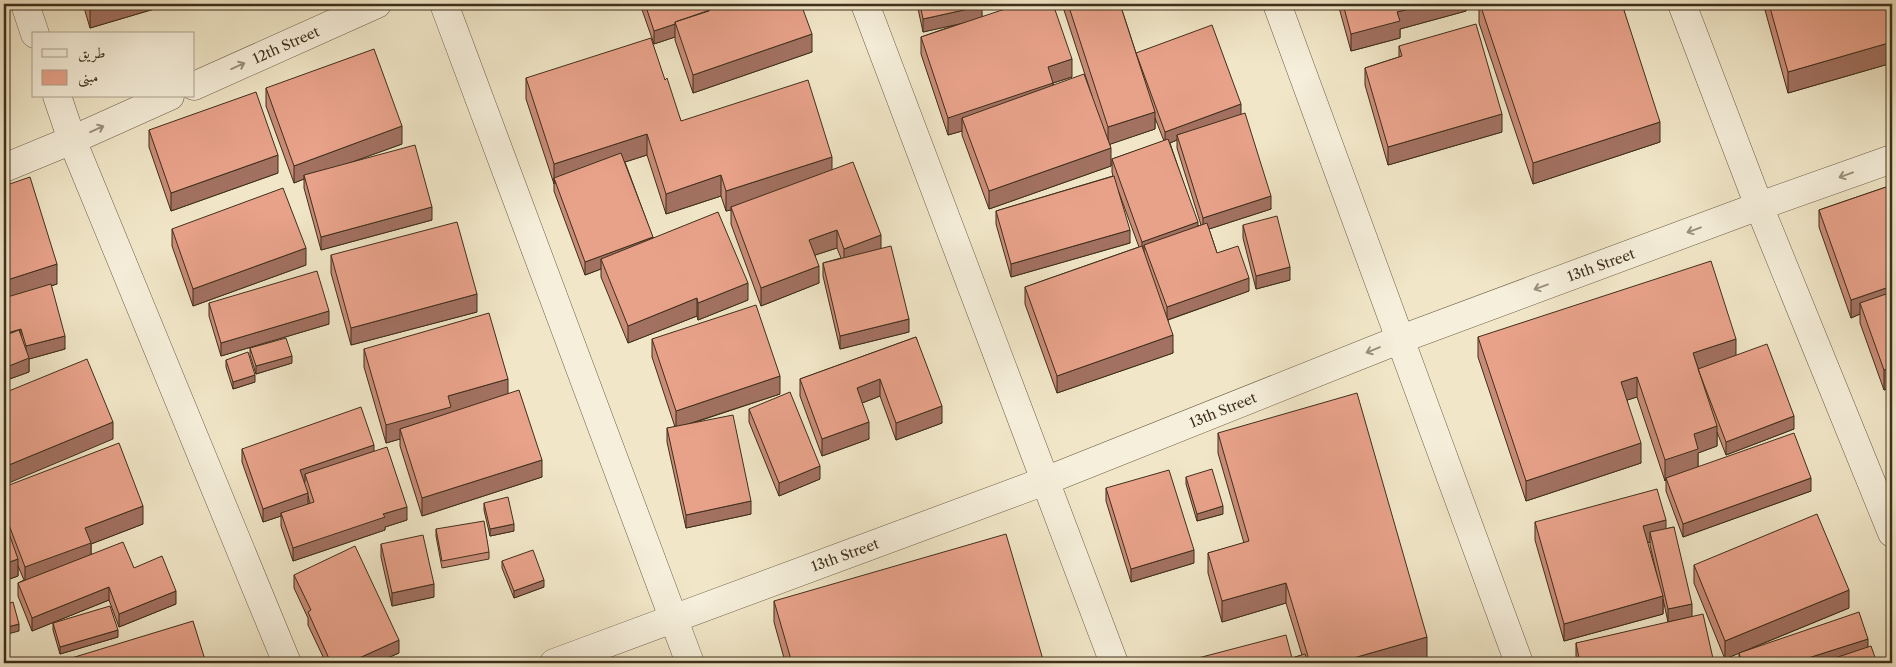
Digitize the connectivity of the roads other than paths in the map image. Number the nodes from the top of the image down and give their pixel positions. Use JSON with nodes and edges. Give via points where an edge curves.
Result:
{"nodes":[{"id":1,"x":25,"y":4,"type":"edge"},
{"id":2,"x":377,"y":4,"type":"edge"},
{"id":3,"x":444,"y":4,"type":"edge"},
{"id":4,"x":865,"y":4,"type":"edge"},
{"id":5,"x":1276,"y":4,"type":"edge"},
{"id":6,"x":1682,"y":4,"type":"edge"},
{"id":7,"x":34,"y":32,"type":"edge"},
{"id":8,"x":195,"y":86,"type":"edge"},
{"id":9,"x":58,"y":98,"type":"edge"},
{"id":10,"x":166,"y":98,"type":"edge"},
{"id":11,"x":72,"y":140,"type":"junction"},
{"id":12,"x":1892,"y":159,"type":"edge"},
{"id":13,"x":4,"y":168,"type":"edge"},
{"id":14,"x":1759,"y":206,"type":"junction"},
{"id":15,"x":1401,"y":339,"type":"junction"},
{"id":16,"x":1045,"y":481,"type":"junction"},
{"id":17,"x":1892,"y":533,"type":"edge"},
{"id":18,"x":672,"y":618,"type":"junction"},
{"id":19,"x":287,"y":663,"type":"edge"},
{"id":20,"x":554,"y":663,"type":"edge"},
{"id":21,"x":690,"y":663,"type":"edge"},
{"id":22,"x":1114,"y":663,"type":"edge"},
{"id":23,"x":1519,"y":663,"type":"edge"}],
"edges":[{"from":1,"to":7,"type":"street"},
{"from":8,"to":2,"type":"street","name":"12th Street","one_way":true},
{"from":3,"to":18,"type":"street"},
{"from":4,"to":16,"type":"street"},
{"from":5,"to":15,"type":"street"},
{"from":6,"to":14,"type":"street"},
{"from":9,"to":11,"type":"street"},
{"from":11,"to":10,"type":"street","one_way":true},
{"from":11,"to":13,"type":"street"},
{"from":11,"to":19,"type":"street"},
{"from":12,"to":14,"type":"street","name":"13th Street","one_way":true},
{"from":14,"to":15,"type":"street","name":"13th Street","one_way":true},
{"from":14,"to":17,"type":"street"},
{"from":15,"to":16,"type":"street","name":"13th Street","one_way":true},
{"from":15,"to":23,"type":"street"},
{"from":16,"to":18,"type":"street","name":"13th Street"},
{"from":16,"to":22,"type":"street"},
{"from":18,"to":20,"type":"street","name":"13th Street"},
{"from":18,"to":21,"type":"street"}]}
